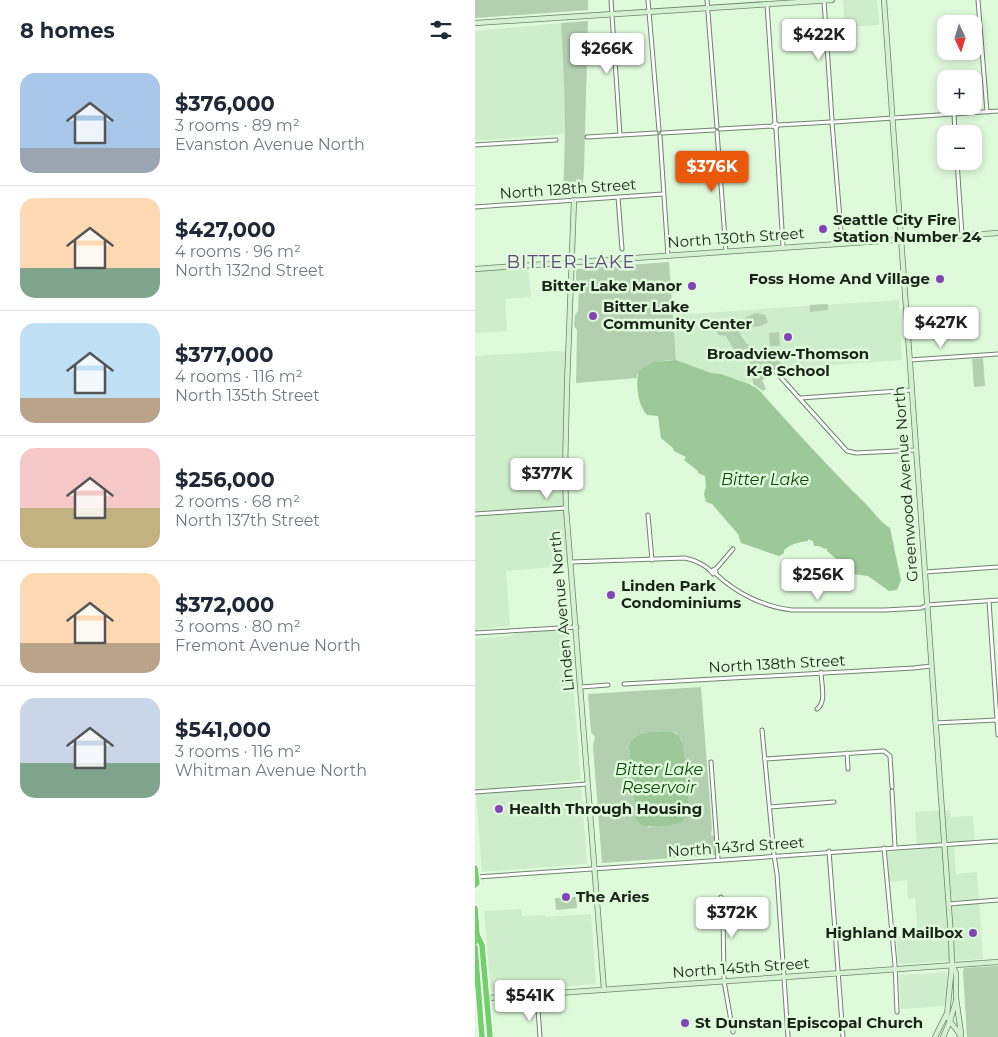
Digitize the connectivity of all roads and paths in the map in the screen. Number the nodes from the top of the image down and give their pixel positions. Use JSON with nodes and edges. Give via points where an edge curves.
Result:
{"nodes":[{"id":1,"x":611,"y":0,"type":"edge"},
{"id":2,"x":649,"y":0,"type":"edge"},
{"id":3,"x":707,"y":0,"type":"edge"},
{"id":4,"x":824,"y":0,"type":"edge"},
{"id":5,"x":832,"y":0,"type":"edge"},
{"id":6,"x":885,"y":0,"type":"edge"},
{"id":7,"x":978,"y":0,"type":"edge"},
{"id":8,"x":766,"y":2,"type":"edge"},
{"id":9,"x":708,"y":8,"type":"junction"},
{"id":10,"x":649,"y":11,"type":"junction"},
{"id":11,"x":612,"y":14,"type":"junction"},
{"id":12,"x":475,"y":23,"type":"edge"},
{"id":13,"x":998,"y":111,"type":"edge"},
{"id":14,"x":982,"y":112,"type":"edge"},
{"id":15,"x":986,"y":112,"type":"junction"},
{"id":16,"x":937,"y":114,"type":"edge"},
{"id":17,"x":893,"y":118,"type":"junction"},
{"id":18,"x":832,"y":122,"type":"junction"},
{"id":19,"x":775,"y":125,"type":"junction"},
{"id":20,"x":717,"y":129,"type":"junction"},
{"id":21,"x":659,"y":133,"type":"junction"},
{"id":22,"x":620,"y":135,"type":"junction"},
{"id":23,"x":587,"y":137,"type":"dead end"},
{"id":24,"x":556,"y":140,"type":"dead end"},
{"id":25,"x":475,"y":145,"type":"edge"},
{"id":26,"x":958,"y":170,"type":"edge"},
{"id":27,"x":663,"y":194,"type":"junction"},
{"id":28,"x":618,"y":197,"type":"junction"},
{"id":29,"x":574,"y":200,"type":"junction"},
{"id":30,"x":475,"y":207,"type":"edge"},
{"id":31,"x":998,"y":233,"type":"edge"},
{"id":32,"x":962,"y":235,"type":"junction"},
{"id":33,"x":901,"y":240,"type":"junction"},
{"id":34,"x":842,"y":243,"type":"junction"},
{"id":35,"x":783,"y":247,"type":"junction"},
{"id":36,"x":622,"y":249,"type":"dead end"},
{"id":37,"x":725,"y":252,"type":"junction"},
{"id":38,"x":668,"y":256,"type":"junction"},
{"id":39,"x":571,"y":262,"type":"junction"},
{"id":40,"x":475,"y":269,"type":"edge"},
{"id":41,"x":998,"y":354,"type":"edge"},
{"id":42,"x":910,"y":360,"type":"junction"},
{"id":43,"x":775,"y":371,"type":"dead end"},
{"id":44,"x":912,"y":390,"type":"junction"},
{"id":45,"x":801,"y":398,"type":"junction"},
{"id":46,"x":916,"y":450,"type":"junction"},
{"id":47,"x":566,"y":508,"type":"junction"},
{"id":48,"x":475,"y":514,"type":"edge"},
{"id":49,"x":648,"y":514,"type":"dead end"},
{"id":50,"x":733,"y":549,"type":"dead end"},
{"id":51,"x":652,"y":560,"type":"junction"},
{"id":52,"x":571,"y":562,"type":"junction"},
{"id":53,"x":998,"y":567,"type":"edge"},
{"id":54,"x":714,"y":571,"type":"junction"},
{"id":55,"x":925,"y":572,"type":"junction"},
{"id":56,"x":998,"y":600,"type":"edge"},
{"id":57,"x":989,"y":601,"type":"junction"},
{"id":58,"x":927,"y":605,"type":"junction"},
{"id":59,"x":577,"y":627,"type":"junction"},
{"id":60,"x":475,"y":633,"type":"edge"},
{"id":61,"x":931,"y":666,"type":"junction"},
{"id":62,"x":821,"y":672,"type":"junction"},
{"id":63,"x":624,"y":684,"type":"dead end"},
{"id":64,"x":608,"y":685,"type":"dead end"},
{"id":65,"x":581,"y":687,"type":"junction"},
{"id":66,"x":817,"y":708,"type":"dead end"},
{"id":67,"x":997,"y":720,"type":"edge"},
{"id":68,"x":935,"y":723,"type":"junction"},
{"id":69,"x":762,"y":730,"type":"dead end"},
{"id":70,"x":998,"y":735,"type":"edge"},
{"id":71,"x":847,"y":753,"type":"junction"},
{"id":72,"x":766,"y":759,"type":"junction"},
{"id":73,"x":711,"y":762,"type":"dead end"},
{"id":74,"x":848,"y":769,"type":"dead end"},
{"id":75,"x":587,"y":784,"type":"junction"},
{"id":76,"x":475,"y":792,"type":"edge"},
{"id":77,"x":834,"y":802,"type":"dead end"},
{"id":78,"x":770,"y":807,"type":"junction"},
{"id":79,"x":998,"y":841,"type":"edge"},
{"id":80,"x":944,"y":844,"type":"junction"},
{"id":81,"x":895,"y":847,"type":"junction"},
{"id":82,"x":884,"y":848,"type":"junction"},
{"id":83,"x":829,"y":851,"type":"junction"},
{"id":84,"x":774,"y":855,"type":"junction"},
{"id":85,"x":718,"y":859,"type":"junction"},
{"id":86,"x":475,"y":868,"type":"edge"},
{"id":87,"x":593,"y":868,"type":"junction"},
{"id":88,"x":476,"y":877,"type":"junction"},
{"id":89,"x":475,"y":885,"type":"edge"},
{"id":90,"x":721,"y":897,"type":"dead end"},
{"id":91,"x":998,"y":900,"type":"edge"},
{"id":92,"x":949,"y":904,"type":"junction"},
{"id":93,"x":475,"y":908,"type":"edge"},
{"id":94,"x":477,"y":934,"type":"junction"},
{"id":95,"x":475,"y":942,"type":"edge"},
{"id":96,"x":475,"y":947,"type":"edge"},
{"id":97,"x":998,"y":962,"type":"edge"},
{"id":98,"x":952,"y":965,"type":"junction"},
{"id":99,"x":476,"y":969,"type":"edge"},
{"id":100,"x":895,"y":970,"type":"junction"},
{"id":101,"x":838,"y":974,"type":"junction"},
{"id":102,"x":783,"y":977,"type":"junction"},
{"id":103,"x":724,"y":981,"type":"junction"},
{"id":104,"x":604,"y":990,"type":"junction"},
{"id":105,"x":537,"y":995,"type":"junction"},
{"id":106,"x":487,"y":998,"type":"junction"},
{"id":107,"x":956,"y":998,"type":"junction"},
{"id":108,"x":947,"y":1011,"type":"junction"},
{"id":109,"x":897,"y":1012,"type":"dead end"},
{"id":110,"x":950,"y":1021,"type":"junction"},
{"id":111,"x":733,"y":1032,"type":"dead end"},
{"id":112,"x":482,"y":1037,"type":"edge"},
{"id":113,"x":490,"y":1037,"type":"edge"},
{"id":114,"x":540,"y":1037,"type":"edge"},
{"id":115,"x":788,"y":1037,"type":"edge"},
{"id":116,"x":843,"y":1037,"type":"edge"},
{"id":117,"x":935,"y":1037,"type":"edge"},
{"id":118,"x":943,"y":1037,"type":"edge"},
{"id":119,"x":961,"y":1037,"type":"edge"}],
"edges":[{"from":1,"to":11,"type":"street"},
{"from":2,"to":10,"type":"street"},
{"from":3,"to":9,"type":"street"},
{"from":4,"to":5,"type":"main road"},
{"from":4,"to":8,"type":"main road"},
{"from":4,"to":18,"type":"street"},
{"from":6,"to":17,"type":"main road","name":"Greenwood Avenue North"},
{"from":7,"to":15,"type":"street"},
{"from":8,"to":9,"type":"main road"},
{"from":8,"to":19,"type":"street"},
{"from":9,"to":10,"type":"main road"},
{"from":9,"to":20,"type":"street"},
{"from":10,"to":11,"type":"main road"},
{"from":10,"to":21,"type":"street"},
{"from":11,"to":12,"type":"main road"},
{"from":11,"to":22,"type":"street"},
{"from":13,"to":15,"type":"street"},
{"from":14,"to":15,"type":"street"},
{"from":16,"to":17,"type":"street"},
{"from":17,"to":18,"type":"street"},
{"from":17,"to":33,"type":"main road","name":"Greenwood Avenue North"},
{"from":18,"to":19,"type":"street"},
{"from":18,"to":34,"type":"street"},
{"from":19,"to":20,"type":"street"},
{"from":19,"to":35,"type":"street"},
{"from":20,"to":21,"type":"street"},
{"from":20,"to":37,"type":"street"},
{"from":21,"to":22,"type":"street"},
{"from":21,"to":27,"type":"street"},
{"from":22,"to":23,"type":"street"},
{"from":24,"to":25,"type":"street"},
{"from":26,"to":32,"type":"street"},
{"from":27,"to":28,"type":"street","name":"North 128th Street"},
{"from":27,"to":38,"type":"street"},
{"from":28,"to":29,"type":"street","name":"North 128th Street"},
{"from":28,"to":36,"type":"street"},
{"from":29,"to":30,"type":"street","name":"North 128th Street"},
{"from":29,"to":39,"type":"main road","name":"Linden Avenue North"},
{"from":31,"to":32,"type":"main road","name":"North 130th Street"},
{"from":32,"to":33,"type":"main road","name":"North 130th Street"},
{"from":33,"to":34,"type":"main road","name":"North 130th Street"},
{"from":33,"to":42,"type":"main road","name":"Greenwood Avenue North"},
{"from":34,"to":35,"type":"main road","name":"North 130th Street"},
{"from":35,"to":37,"type":"main road","name":"North 130th Street"},
{"from":37,"to":38,"type":"main road","name":"North 130th Street"},
{"from":38,"to":39,"type":"main road","name":"North 130th Street"},
{"from":39,"to":40,"type":"main road","name":"North 130th Street"},
{"from":39,"to":47,"type":"main road","name":"Linden Avenue North"},
{"from":41,"to":42,"type":"street"},
{"from":42,"to":44,"type":"main road","name":"Greenwood Avenue North"},
{"from":43,"to":45,"type":"street"},
{"from":44,"to":45,"type":"street"},
{"from":44,"to":46,"type":"main road","name":"Greenwood Avenue North"},
{"from":45,"to":46,"type":"street","via":[[849,452]]},
{"from":46,"to":55,"type":"main road","name":"Greenwood Avenue North"},
{"from":47,"to":48,"type":"street"},
{"from":47,"to":52,"type":"main road","name":"Linden Avenue North"},
{"from":49,"to":51,"type":"street"},
{"from":50,"to":54,"type":"street"},
{"from":51,"to":52,"type":"street"},
{"from":51,"to":54,"type":"street","via":[[685,558]]},
{"from":52,"to":59,"type":"main road","name":"Linden Avenue North"},
{"from":53,"to":55,"type":"street"},
{"from":54,"to":58,"type":"street","via":[[739,591],[777,608],[885,610]]},
{"from":55,"to":58,"type":"main road","name":"Greenwood Avenue North"},
{"from":56,"to":57,"type":"street"},
{"from":57,"to":58,"type":"street"},
{"from":57,"to":67,"type":"street"},
{"from":58,"to":61,"type":"main road","name":"Greenwood Avenue North"},
{"from":59,"to":60,"type":"street"},
{"from":59,"to":65,"type":"main road","name":"Linden Avenue North"},
{"from":61,"to":62,"type":"street","name":"North 138th Street"},
{"from":61,"to":68,"type":"main road","name":"Greenwood Avenue North"},
{"from":62,"to":63,"type":"street","name":"North 138th Street"},
{"from":62,"to":66,"type":"street","via":[[823,701]]},
{"from":64,"to":65,"type":"street"},
{"from":65,"to":75,"type":"main road","name":"Linden Avenue North"},
{"from":67,"to":68,"type":"street"},
{"from":67,"to":70,"type":"street"},
{"from":68,"to":80,"type":"main road","name":"Greenwood Avenue North"},
{"from":69,"to":72,"type":"street"},
{"from":71,"to":72,"type":"street"},
{"from":71,"to":74,"type":"street"},
{"from":71,"to":81,"type":"street","via":[[881,750],[890,756]]},
{"from":72,"to":78,"type":"street"},
{"from":73,"to":85,"type":"street"},
{"from":75,"to":76,"type":"street"},
{"from":75,"to":87,"type":"main road","name":"Linden Avenue North"},
{"from":77,"to":78,"type":"street"},
{"from":78,"to":84,"type":"street"},
{"from":79,"to":80,"type":"street","name":"North 143rd Street"},
{"from":80,"to":81,"type":"street","name":"North 143rd Street"},
{"from":80,"to":92,"type":"main road","name":"Greenwood Avenue North"},
{"from":81,"to":82,"type":"street","name":"North 143rd Street"},
{"from":82,"to":83,"type":"street","name":"North 143rd Street"},
{"from":82,"to":100,"type":"street"},
{"from":83,"to":84,"type":"street","name":"North 143rd Street"},
{"from":83,"to":101,"type":"street"},
{"from":84,"to":85,"type":"street","name":"North 143rd Street"},
{"from":84,"to":102,"type":"street"},
{"from":85,"to":87,"type":"street","name":"North 143rd Street"},
{"from":86,"to":88,"type":"highway"},
{"from":87,"to":88,"type":"street","name":"North 143rd Street"},
{"from":87,"to":104,"type":"main road","name":"Linden Avenue North"},
{"from":88,"to":89,"type":"highway"},
{"from":90,"to":103,"type":"street"},
{"from":91,"to":92,"type":"street"},
{"from":92,"to":98,"type":"main road","name":"Greenwood Avenue North"},
{"from":93,"to":94,"type":"highway"},
{"from":94,"to":95,"type":"highway"},
{"from":94,"to":106,"type":"highway","via":[[483,945]]},
{"from":96,"to":99,"type":"highway"},
{"from":97,"to":98,"type":"main road","name":"North 145th Street"},
{"from":98,"to":100,"type":"main road","name":"North 145th Street"},
{"from":98,"to":107,"type":"main road","name":"Greenwood Avenue North","via":[[956,973]]},
{"from":98,"to":108,"type":"main road","name":"Greenwood Avenue North"},
{"from":99,"to":112,"type":"highway"},
{"from":100,"to":101,"type":"main road","name":"North 145th Street"},
{"from":100,"to":109,"type":"street"},
{"from":101,"to":102,"type":"main road","name":"North 145th Street"},
{"from":101,"to":116,"type":"street"},
{"from":102,"to":103,"type":"main road","name":"North 145th Street"},
{"from":102,"to":115,"type":"street"},
{"from":103,"to":104,"type":"main road","name":"North 145th Street"},
{"from":103,"to":111,"type":"street"},
{"from":104,"to":105,"type":"main road","name":"North 145th Street"},
{"from":105,"to":106,"type":"main road","name":"North 145th Street"},
{"from":105,"to":114,"type":"street"},
{"from":106,"to":113,"type":"highway"},
{"from":107,"to":110,"type":"main road"},
{"from":107,"to":119,"type":"main road","name":"Greenwood Avenue North"},
{"from":108,"to":110,"type":"main road","name":"Greenwood Avenue North"},
{"from":108,"to":117,"type":"main road"},
{"from":110,"to":118,"type":"main road"},
{"from":110,"to":119,"type":"main road","name":"Greenwood Avenue North"}]}
